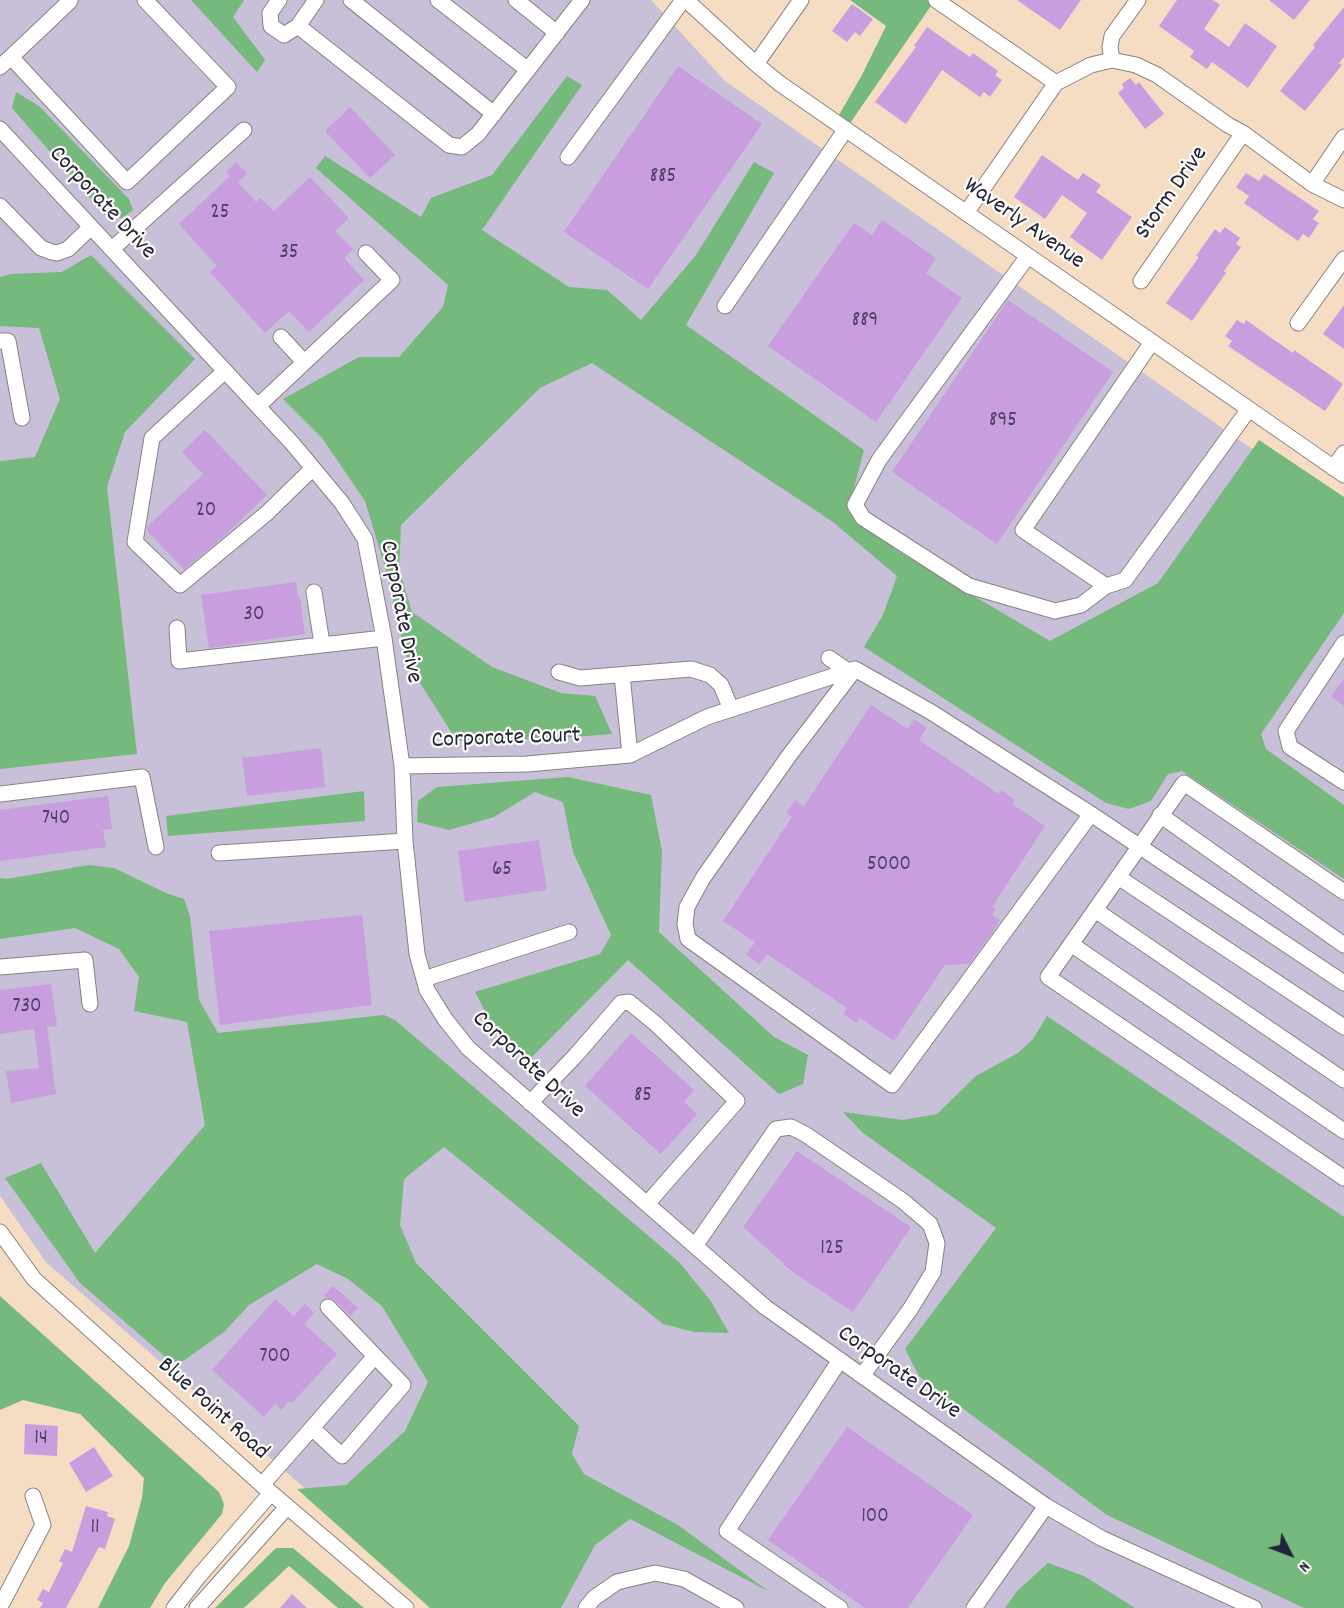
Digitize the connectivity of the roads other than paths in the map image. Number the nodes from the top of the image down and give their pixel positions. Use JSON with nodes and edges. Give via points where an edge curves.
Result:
{"nodes":[{"id":1,"x":69,"y":0,"type":"edge"},
{"id":2,"x":145,"y":0,"type":"edge"},
{"id":3,"x":279,"y":0,"type":"edge"},
{"id":4,"x":316,"y":0,"type":"edge"},
{"id":5,"x":351,"y":0,"type":"edge"},
{"id":6,"x":438,"y":0,"type":"edge"},
{"id":7,"x":516,"y":0,"type":"edge"},
{"id":8,"x":582,"y":0,"type":"edge"},
{"id":9,"x":685,"y":0,"type":"edge"},
{"id":10,"x":801,"y":0,"type":"edge"},
{"id":11,"x":936,"y":0,"type":"edge"},
{"id":12,"x":1138,"y":0,"type":"edge"},
{"id":13,"x":298,"y":26,"type":"junction"},
{"id":14,"x":557,"y":33,"type":"junction"},
{"id":15,"x":1112,"y":60,"type":"junction"},
{"id":16,"x":6,"y":62,"type":"edge"},
{"id":17,"x":756,"y":64,"type":"junction"},
{"id":18,"x":528,"y":70,"type":"junction"},
{"id":19,"x":1056,"y":83,"type":"junction"},
{"id":20,"x":494,"y":114,"type":"junction"},
{"id":21,"x":0,"y":129,"type":"edge"},
{"id":22,"x":846,"y":129,"type":"junction"},
{"id":23,"x":244,"y":130,"type":"dead end"},
{"id":24,"x":1243,"y":133,"type":"junction"},
{"id":25,"x":1344,"y":137,"type":"edge"},
{"id":26,"x":568,"y":157,"type":"dead end"},
{"id":27,"x":1312,"y":184,"type":"junction"},
{"id":28,"x":1344,"y":200,"type":"edge"},
{"id":29,"x":0,"y":206,"type":"edge"},
{"id":30,"x":966,"y":213,"type":"junction"},
{"id":31,"x":92,"y":227,"type":"junction"},
{"id":32,"x":112,"y":249,"type":"junction"},
{"id":33,"x":366,"y":253,"type":"dead end"},
{"id":34,"x":1028,"y":256,"type":"junction"},
{"id":35,"x":1344,"y":259,"type":"edge"},
{"id":36,"x":1140,"y":281,"type":"dead end"},
{"id":37,"x":725,"y":306,"type":"dead end"},
{"id":38,"x":1298,"y":323,"type":"dead end"},
{"id":39,"x":280,"y":337,"type":"dead end"},
{"id":40,"x":0,"y":341,"type":"edge"},
{"id":41,"x":1152,"y":342,"type":"junction"},
{"id":42,"x":304,"y":362,"type":"junction"},
{"id":43,"x":225,"y":371,"type":"junction"},
{"id":44,"x":258,"y":406,"type":"junction"},
{"id":45,"x":1249,"y":409,"type":"junction"},
{"id":46,"x":22,"y":418,"type":"dead end"},
{"id":47,"x":1344,"y":453,"type":"edge"},
{"id":48,"x":313,"y":468,"type":"junction"},
{"id":49,"x":1339,"y":471,"type":"edge"},
{"id":50,"x":1106,"y":586,"type":"junction"},
{"id":51,"x":314,"y":592,"type":"dead end"},
{"id":52,"x":177,"y":628,"type":"dead end"},
{"id":53,"x":384,"y":638,"type":"junction"},
{"id":54,"x":1344,"y":642,"type":"edge"},
{"id":55,"x":322,"y":644,"type":"junction"},
{"id":56,"x":829,"y":658,"type":"dead end"},
{"id":57,"x":852,"y":670,"type":"junction"},
{"id":58,"x":559,"y":672,"type":"dead end"},
{"id":59,"x":622,"y":675,"type":"junction"},
{"id":60,"x":790,"y":677,"type":"dead end"},
{"id":61,"x":804,"y":686,"type":"junction"},
{"id":62,"x":731,"y":709,"type":"junction"},
{"id":63,"x":630,"y":755,"type":"junction"},
{"id":64,"x":402,"y":766,"type":"junction"},
{"id":65,"x":1344,"y":782,"type":"edge"},
{"id":66,"x":0,"y":794,"type":"edge"},
{"id":67,"x":1091,"y":814,"type":"junction"},
{"id":68,"x":1160,"y":815,"type":"junction"},
{"id":69,"x":405,"y":841,"type":"junction"},
{"id":70,"x":1140,"y":846,"type":"junction"},
{"id":71,"x":156,"y":847,"type":"dead end"},
{"id":72,"x":219,"y":853,"type":"dead end"},
{"id":73,"x":1118,"y":877,"type":"junction"},
{"id":74,"x":1344,"y":892,"type":"edge"},
{"id":75,"x":1095,"y":910,"type":"junction"},
{"id":76,"x":569,"y":932,"type":"dead end"},
{"id":77,"x":1071,"y":944,"type":"junction"},
{"id":78,"x":1344,"y":945,"type":"edge"},
{"id":79,"x":0,"y":967,"type":"edge"},
{"id":80,"x":424,"y":979,"type":"junction"},
{"id":81,"x":1344,"y":983,"type":"edge"},
{"id":82,"x":90,"y":1004,"type":"dead end"},
{"id":83,"x":1344,"y":1027,"type":"edge"},
{"id":84,"x":1344,"y":1080,"type":"edge"},
{"id":85,"x":530,"y":1103,"type":"junction"},
{"id":86,"x":1344,"y":1131,"type":"edge"},
{"id":87,"x":1344,"y":1178,"type":"edge"},
{"id":88,"x":646,"y":1204,"type":"junction"},
{"id":89,"x":0,"y":1232,"type":"edge"},
{"id":90,"x":695,"y":1246,"type":"junction"},
{"id":91,"x":328,"y":1307,"type":"dead end"},
{"id":92,"x":375,"y":1356,"type":"junction"},
{"id":93,"x":840,"y":1360,"type":"junction"},
{"id":94,"x":862,"y":1376,"type":"junction"},
{"id":95,"x":312,"y":1428,"type":"junction"},
{"id":96,"x":266,"y":1489,"type":"junction"},
{"id":97,"x":33,"y":1496,"type":"dead end"},
{"id":98,"x":1046,"y":1506,"type":"junction"},
{"id":99,"x":287,"y":1507,"type":"junction"},
{"id":100,"x":0,"y":1607,"type":"edge"},
{"id":101,"x":174,"y":1608,"type":"edge"},
{"id":102,"x":197,"y":1608,"type":"edge"},
{"id":103,"x":406,"y":1608,"type":"edge"},
{"id":104,"x":586,"y":1608,"type":"edge"},
{"id":105,"x":736,"y":1608,"type":"edge"},
{"id":106,"x":840,"y":1608,"type":"edge"},
{"id":107,"x":974,"y":1608,"type":"edge"},
{"id":108,"x":1254,"y":1608,"type":"edge"}],
"edges":[{"from":1,"to":16,"type":"street"},
{"from":2,"to":16,"type":"street","via":[[228,87],[127,182]]},
{"from":3,"to":13,"type":"street","via":[[270,13],[271,26],[284,35]]},
{"from":4,"to":13,"type":"street"},
{"from":5,"to":20,"type":"street"},
{"from":6,"to":18,"type":"street"},
{"from":7,"to":14,"type":"street"},
{"from":8,"to":14,"type":"street"},
{"from":9,"to":17,"type":"street","name":"Waverly Avenue"},
{"from":9,"to":26,"type":"street"},
{"from":10,"to":17,"type":"street"},
{"from":11,"to":19,"type":"street"},
{"from":12,"to":15,"type":"street","via":[[1113,36]]},
{"from":13,"to":20,"type":"street","via":[[449,145],[462,147]]},
{"from":14,"to":18,"type":"street"},
{"from":15,"to":19,"type":"street","via":[[1091,65]]},
{"from":15,"to":24,"type":"street","name":"Storm Drive","via":[[1157,75]]},
{"from":17,"to":22,"type":"street","name":"Waverly Avenue"},
{"from":18,"to":20,"type":"street"},
{"from":19,"to":30,"type":"street"},
{"from":21,"to":31,"type":"street","name":"Corporate Drive"},
{"from":22,"to":30,"type":"street","name":"Waverly Avenue"},
{"from":22,"to":37,"type":"street"},
{"from":23,"to":32,"type":"street"},
{"from":24,"to":27,"type":"street","name":"Storm Drive"},
{"from":24,"to":36,"type":"street","name":"Storm Drive"},
{"from":25,"to":27,"type":"street"},
{"from":27,"to":28,"type":"street","name":"Storm Drive"},
{"from":29,"to":31,"type":"street","via":[[40,248],[52,252],[68,249]]},
{"from":30,"to":34,"type":"street","name":"Waverly Avenue"},
{"from":31,"to":32,"type":"street","name":"Corporate Drive"},
{"from":32,"to":43,"type":"street","name":"Corporate Drive"},
{"from":33,"to":42,"type":"street","via":[[392,280]]},
{"from":34,"to":41,"type":"street","name":"Waverly Avenue"},
{"from":34,"to":50,"type":"street","via":[[879,460],[855,506],[863,518],[969,586],[1055,611],[1081,605]]},
{"from":35,"to":38,"type":"street"},
{"from":39,"to":42,"type":"street"},
{"from":40,"to":46,"type":"street","via":[[8,341]]},
{"from":41,"to":45,"type":"street","name":"Waverly Avenue"},
{"from":41,"to":50,"type":"street","via":[[1023,530]]},
{"from":42,"to":44,"type":"street"},
{"from":43,"to":44,"type":"street","name":"Corporate Drive"},
{"from":43,"to":48,"type":"street","via":[[152,438],[135,542],[180,585],[267,513]]},
{"from":44,"to":48,"type":"street","name":"Corporate Drive"},
{"from":45,"to":49,"type":"street","name":"Waverly Avenue"},
{"from":45,"to":50,"type":"street","via":[[1125,580]]},
{"from":47,"to":49,"type":"street"},
{"from":48,"to":53,"type":"street","name":"Corporate Drive","via":[[342,502],[365,539]]},
{"from":51,"to":55,"type":"street"},
{"from":52,"to":55,"type":"street","via":[[179,661]]},
{"from":53,"to":55,"type":"street"},
{"from":53,"to":64,"type":"street","name":"Corporate Drive"},
{"from":54,"to":65,"type":"street","via":[[1286,730],[1290,747]]},
{"from":56,"to":57,"type":"street"},
{"from":57,"to":61,"type":"street","name":"Corporate Court"},
{"from":57,"to":67,"type":"street","via":[[931,712]]},
{"from":57,"to":67,"type":"street","via":[[703,878],[687,907],[685,924],[688,939],[892,1085]]},
{"from":58,"to":59,"type":"street","via":[[580,678]]},
{"from":59,"to":62,"type":"street","via":[[691,669],[710,675],[722,686]]},
{"from":59,"to":63,"type":"street"},
{"from":60,"to":61,"type":"street"},
{"from":61,"to":62,"type":"street","name":"Corporate Court"},
{"from":62,"to":63,"type":"street","name":"Corporate Court"},
{"from":63,"to":64,"type":"street","name":"Corporate Court","via":[[527,764]]},
{"from":64,"to":69,"type":"street","name":"Corporate Drive"},
{"from":66,"to":71,"type":"street","via":[[142,777]]},
{"from":67,"to":70,"type":"street"},
{"from":68,"to":70,"type":"street"},
{"from":68,"to":74,"type":"street","via":[[1184,783]]},
{"from":68,"to":78,"type":"street"},
{"from":69,"to":72,"type":"street"},
{"from":69,"to":80,"type":"street","name":"Corporate Drive","via":[[417,954]]},
{"from":70,"to":73,"type":"street"},
{"from":70,"to":81,"type":"street"},
{"from":73,"to":75,"type":"street"},
{"from":73,"to":83,"type":"street"},
{"from":75,"to":77,"type":"street"},
{"from":75,"to":84,"type":"street"},
{"from":76,"to":80,"type":"street"},
{"from":77,"to":86,"type":"street"},
{"from":77,"to":87,"type":"street","via":[[1048,977]]},
{"from":79,"to":82,"type":"street","via":[[85,960]]},
{"from":80,"to":85,"type":"street","name":"Corporate Drive","via":[[445,1019],[468,1048]]},
{"from":85,"to":88,"type":"street","name":"Corporate Drive"},
{"from":85,"to":88,"type":"street","via":[[621,1003],[629,1002],[656,1024],[737,1101]]},
{"from":88,"to":90,"type":"street","name":"Corporate Drive"},
{"from":89,"to":96,"type":"street","name":"Blue Point Road","via":[[34,1279]]},
{"from":90,"to":93,"type":"street","name":"Corporate Drive","via":[[765,1307]]},
{"from":90,"to":94,"type":"street","via":[[776,1129],[791,1127],[805,1134],[903,1201],[930,1224],[937,1243],[933,1272]]},
{"from":91,"to":92,"type":"street"},
{"from":92,"to":95,"type":"street"},
{"from":92,"to":95,"type":"street","via":[[403,1385],[342,1456]]},
{"from":93,"to":94,"type":"street","name":"Corporate Drive"},
{"from":93,"to":106,"type":"street","via":[[727,1531]]},
{"from":94,"to":98,"type":"street","name":"Corporate Drive"},
{"from":95,"to":96,"type":"street"},
{"from":96,"to":99,"type":"street","name":"Blue Point Road"},
{"from":96,"to":101,"type":"street"},
{"from":97,"to":100,"type":"street","via":[[44,1525]]},
{"from":98,"to":107,"type":"street"},
{"from":98,"to":108,"type":"street","name":"Corporate Drive","via":[[1101,1538]]},
{"from":99,"to":102,"type":"street"},
{"from":99,"to":103,"type":"street","name":"Blue Point Road"},
{"from":104,"to":105,"type":"street","via":[[617,1582],[655,1573],[684,1578]]}]}
